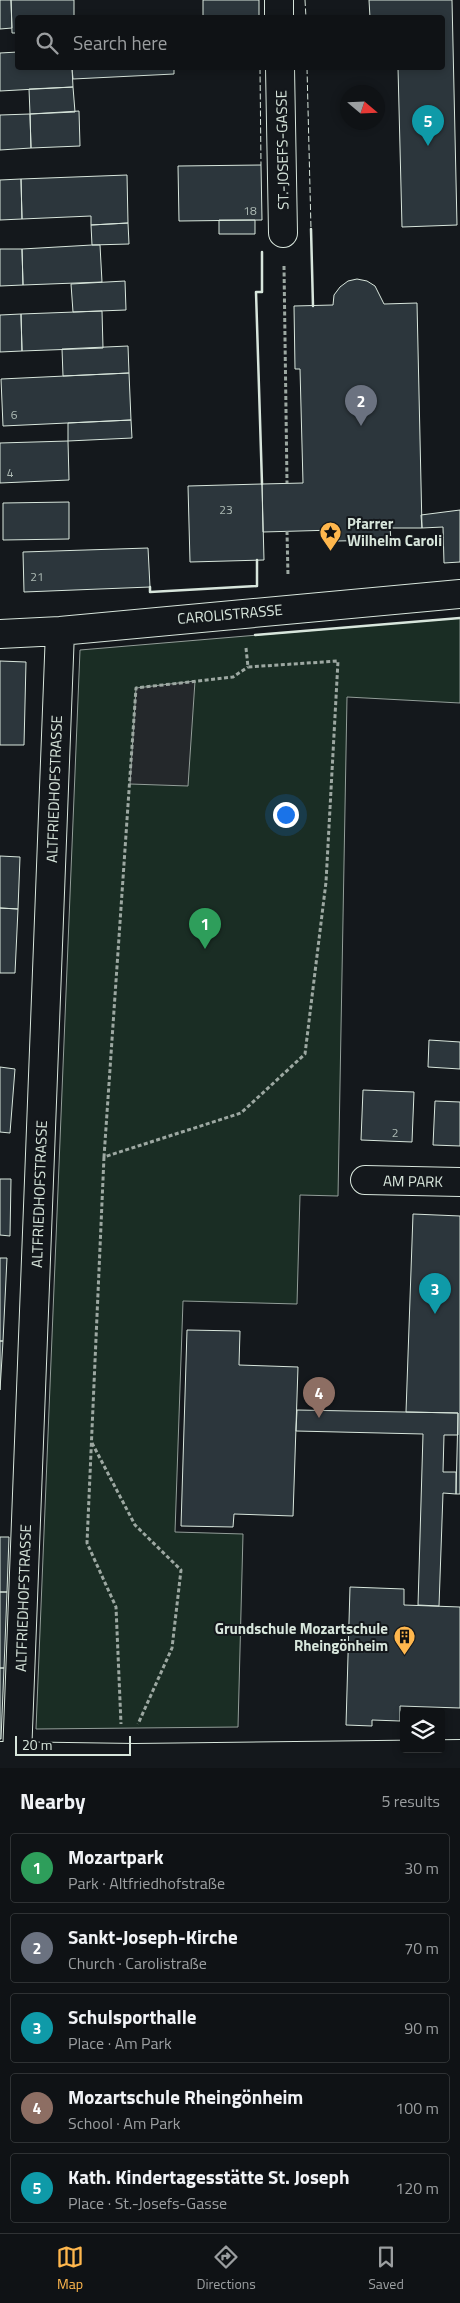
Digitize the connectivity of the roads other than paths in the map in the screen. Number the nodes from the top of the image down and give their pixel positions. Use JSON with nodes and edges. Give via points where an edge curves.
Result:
{"nodes":[{"id":1,"x":278,"y":0,"type":"edge"},
{"id":2,"x":279,"y":15,"type":"edge"},
{"id":3,"x":280,"y":70,"type":"edge"},
{"id":4,"x":283,"y":233,"type":"road end"},
{"id":5,"x":460,"y":594,"type":"edge"},
{"id":6,"x":60,"y":631,"type":"junction"},
{"id":7,"x":0,"y":634,"type":"edge"},
{"id":8,"x":365,"y":1180,"type":"dead end"},
{"id":9,"x":460,"y":1182,"type":"edge"},
{"id":10,"x":460,"y":1754,"type":"edge"},
{"id":11,"x":9,"y":1756,"type":"edge"},
{"id":12,"x":130,"y":1762,"type":"edge"}],
"edges":[{"from":1,"to":2,"type":"street"},
{"from":3,"to":4,"type":"street","name":"ST.-JOSEFS-GASSE"},
{"from":5,"to":6,"type":"street","name":"CAROLISTRASSE"},
{"from":6,"to":7,"type":"street","name":"CAROLISTRASSE"},
{"from":6,"to":11,"type":"street","name":"ALTFRIEDHOFSTRASSE"},
{"from":8,"to":9,"type":"street","name":"AM PARK"},
{"from":10,"to":12,"type":"street"},
{"from":11,"to":12,"type":"street"}]}
